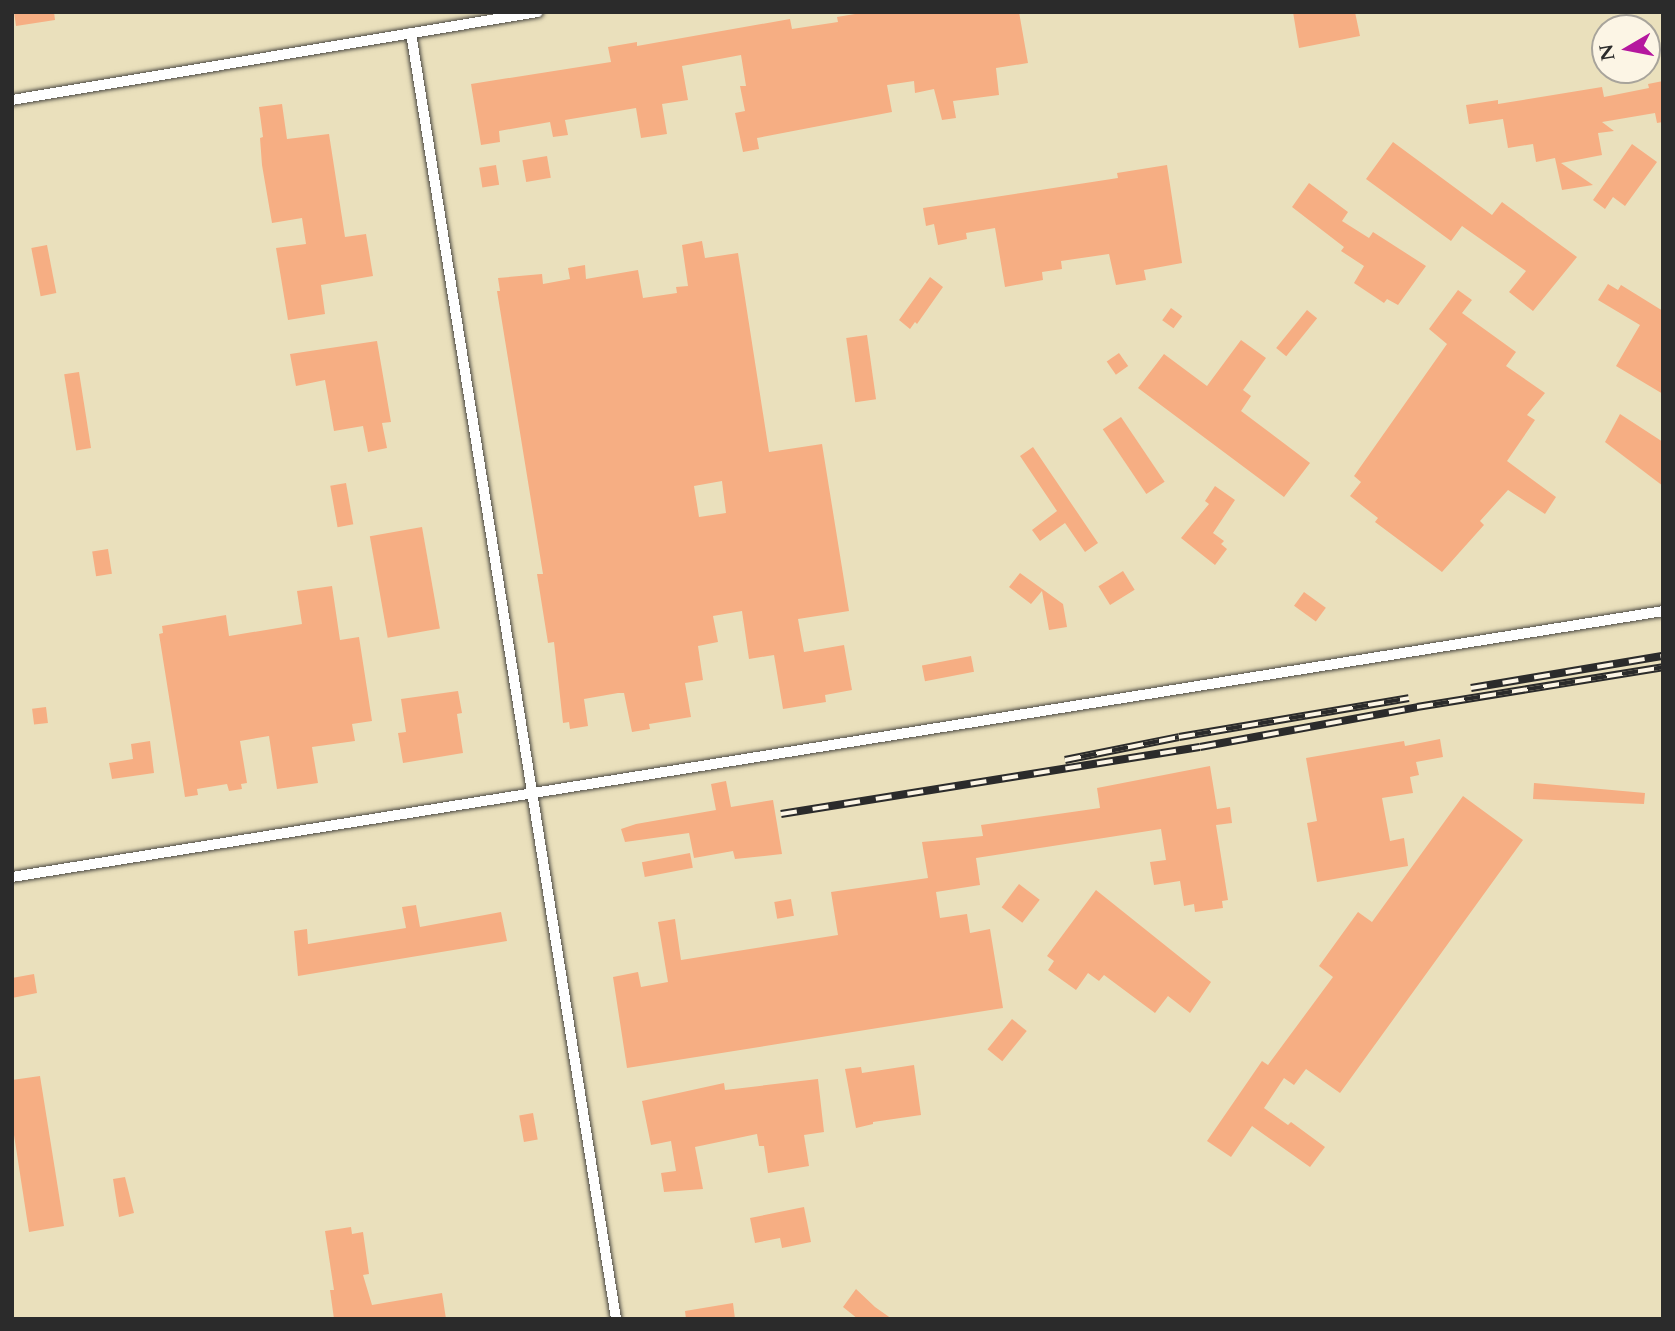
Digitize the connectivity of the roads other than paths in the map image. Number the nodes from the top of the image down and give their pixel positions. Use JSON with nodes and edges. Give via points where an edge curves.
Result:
{"nodes":[{"id":1,"x":538,"y":12,"type":"edge"},
{"id":2,"x":411,"y":33,"type":"junction"},
{"id":3,"x":12,"y":100,"type":"edge"},
{"id":4,"x":1663,"y":611,"type":"edge"},
{"id":5,"x":532,"y":792,"type":"junction"},
{"id":6,"x":12,"y":877,"type":"edge"},
{"id":7,"x":616,"y":1319,"type":"edge"}],
"edges":[{"from":1,"to":2,"type":"lane"},
{"from":2,"to":3,"type":"lane"},
{"from":2,"to":5,"type":"lane"},
{"from":4,"to":5,"type":"lane"},
{"from":5,"to":6,"type":"lane"},
{"from":5,"to":7,"type":"lane"}]}
